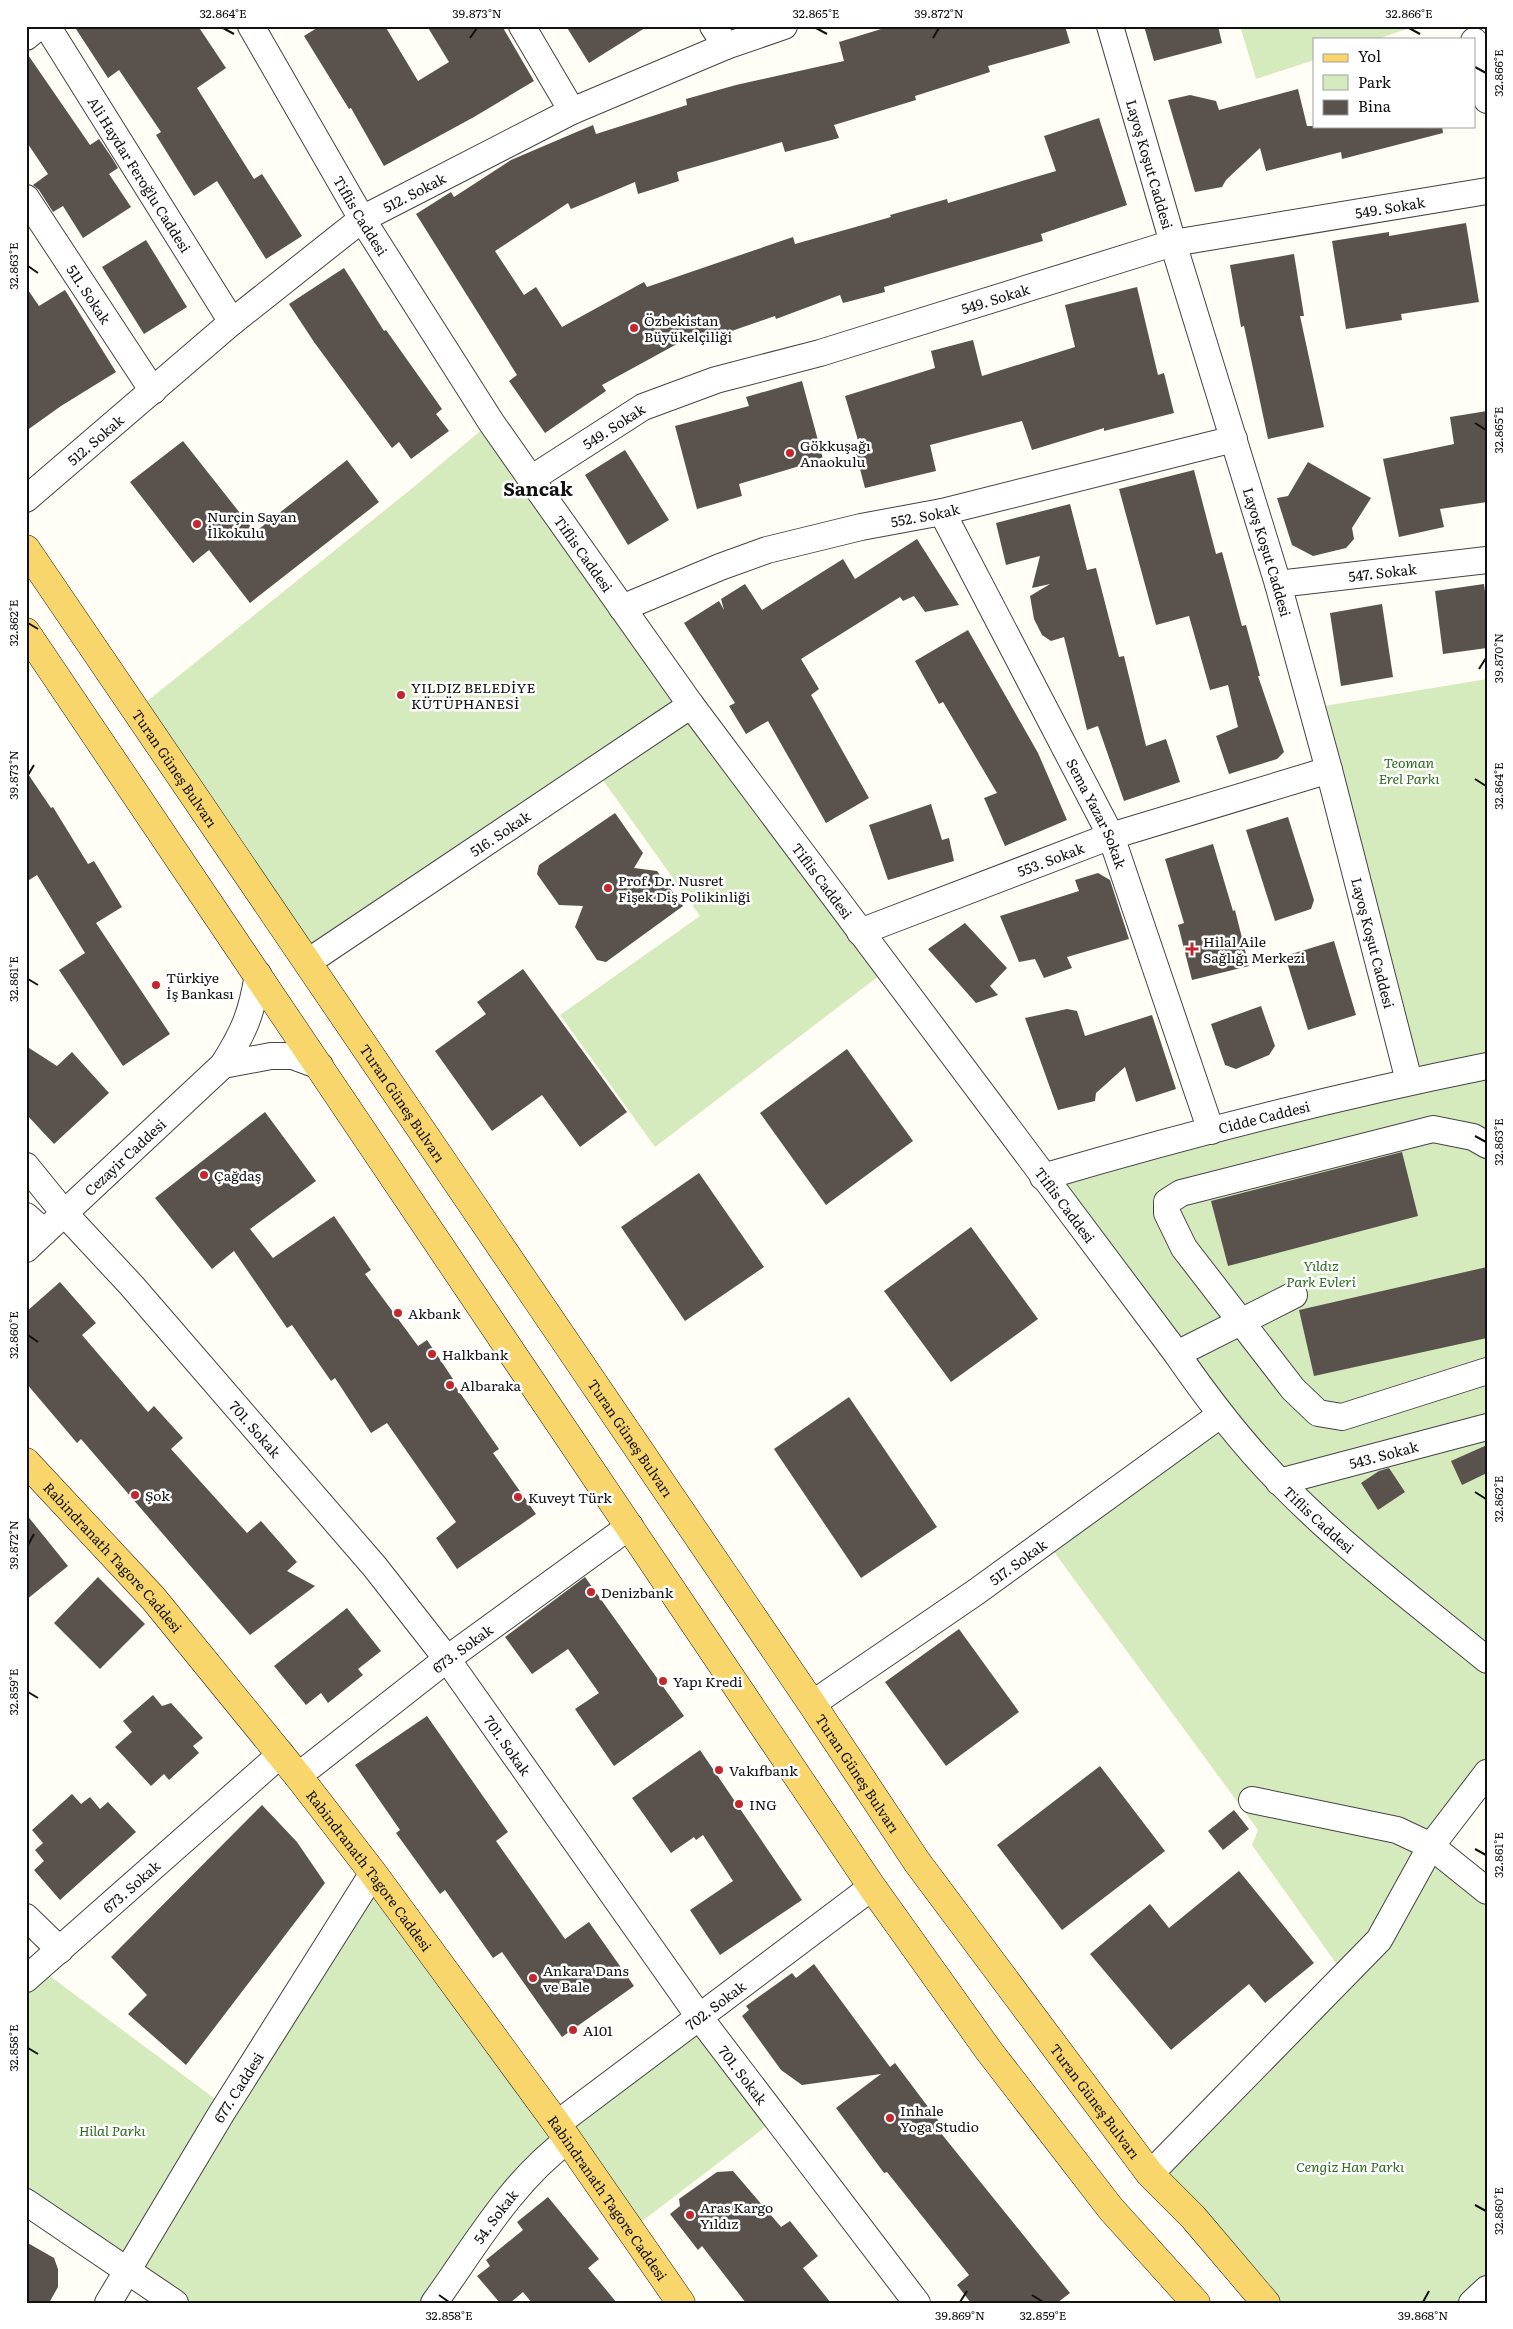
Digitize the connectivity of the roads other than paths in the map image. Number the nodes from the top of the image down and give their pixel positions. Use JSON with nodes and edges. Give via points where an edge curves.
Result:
{"nodes":[{"id":1,"x":39,"y":26,"type":"edge"},
{"id":2,"x":47,"y":26,"type":"edge"},
{"id":3,"x":251,"y":26,"type":"edge"},
{"id":4,"x":522,"y":26,"type":"edge"},
{"id":5,"x":784,"y":26,"type":"edge"},
{"id":6,"x":1110,"y":26,"type":"edge"},
{"id":7,"x":719,"y":36,"type":"edge"},
{"id":8,"x":26,"y":37,"type":"edge"},
{"id":9,"x":1476,"y":49,"type":"edge"},
{"id":10,"x":1487,"y":100,"type":"edge"},
{"id":11,"x":572,"y":111,"type":"junction"},
{"id":12,"x":1487,"y":191,"type":"edge"},
{"id":13,"x":26,"y":198,"type":"edge"},
{"id":14,"x":362,"y":219,"type":"junction"},
{"id":15,"x":1173,"y":243,"type":"junction"},
{"id":16,"x":232,"y":322,"type":"junction"},
{"id":17,"x":153,"y":391,"type":"junction"},
{"id":18,"x":1234,"y":439,"type":"junction"},
{"id":19,"x":530,"y":479,"type":"junction"},
{"id":20,"x":26,"y":498,"type":"edge"},
{"id":21,"x":942,"y":512,"type":"junction"},
{"id":22,"x":26,"y":549,"type":"edge"},
{"id":23,"x":1487,"y":560,"type":"edge"},
{"id":24,"x":1278,"y":584,"type":"junction"},
{"id":25,"x":622,"y":608,"type":"junction"},
{"id":26,"x":26,"y":632,"type":"edge"},
{"id":27,"x":691,"y":704,"type":"junction"},
{"id":28,"x":1329,"y":770,"type":"junction"},
{"id":29,"x":1111,"y":836,"type":"junction"},
{"id":30,"x":860,"y":932,"type":"junction"},
{"id":31,"x":308,"y":962,"type":"junction"},
{"id":32,"x":258,"y":974,"type":"junction"},
{"id":33,"x":223,"y":1065,"type":"junction"},
{"id":34,"x":320,"y":1066,"type":"junction"},
{"id":35,"x":1487,"y":1066,"type":"edge"},
{"id":36,"x":1409,"y":1082,"type":"junction"},
{"id":37,"x":1211,"y":1131,"type":"junction"},
{"id":38,"x":1487,"y":1145,"type":"edge"},
{"id":39,"x":26,"y":1166,"type":"edge"},
{"id":40,"x":1043,"y":1177,"type":"junction"},
{"id":41,"x":65,"y":1214,"type":"junction"},
{"id":42,"x":32,"y":1232,"type":"edge"},
{"id":43,"x":1294,"y":1295,"type":"dead end"},
{"id":44,"x":1240,"y":1320,"type":"junction"},
{"id":45,"x":1177,"y":1354,"type":"junction"},
{"id":46,"x":1487,"y":1371,"type":"edge"},
{"id":47,"x":1220,"y":1415,"type":"junction"},
{"id":48,"x":1487,"y":1427,"type":"edge"},
{"id":49,"x":26,"y":1462,"type":"edge"},
{"id":50,"x":1279,"y":1482,"type":"junction"},
{"id":51,"x":630,"y":1526,"type":"junction"},
{"id":52,"x":447,"y":1659,"type":"junction"},
{"id":53,"x":1487,"y":1660,"type":"edge"},
{"id":54,"x":812,"y":1704,"type":"junction"},
{"id":55,"x":281,"y":1754,"type":"junction"},
{"id":56,"x":1487,"y":1774,"type":"edge"},
{"id":57,"x":298,"y":1776,"type":"junction"},
{"id":58,"x":1252,"y":1800,"type":"dead end"},
{"id":59,"x":1431,"y":1846,"type":"junction"},
{"id":60,"x":373,"y":1873,"type":"junction"},
{"id":61,"x":872,"y":1887,"type":"junction"},
{"id":62,"x":1487,"y":1890,"type":"edge"},
{"id":63,"x":26,"y":1917,"type":"edge"},
{"id":64,"x":60,"y":1950,"type":"junction"},
{"id":65,"x":26,"y":1979,"type":"edge"},
{"id":66,"x":700,"y":2018,"type":"junction"},
{"id":67,"x":563,"y":2132,"type":"junction"},
{"id":68,"x":1150,"y":2174,"type":"junction"},
{"id":69,"x":26,"y":2202,"type":"edge"},
{"id":70,"x":128,"y":2270,"type":"junction"},
{"id":71,"x":1487,"y":2290,"type":"edge"},
{"id":72,"x":108,"y":2303,"type":"edge"},
{"id":73,"x":175,"y":2303,"type":"edge"},
{"id":74,"x":434,"y":2303,"type":"edge"},
{"id":75,"x":681,"y":2303,"type":"edge"},
{"id":76,"x":918,"y":2303,"type":"edge"},
{"id":77,"x":1196,"y":2303,"type":"edge"},
{"id":78,"x":1266,"y":2303,"type":"edge"},
{"id":79,"x":1472,"y":2303,"type":"edge"}],
"edges":[{"from":1,"to":8,"type":"street"},
{"from":2,"to":16,"type":"street","name":"Ali Haydar Feroğlu Caddesi"},
{"from":3,"to":14,"type":"street","name":"Tiflis Caddesi"},
{"from":4,"to":11,"type":"street"},
{"from":5,"to":7,"type":"street","name":"512. Sokak"},
{"from":6,"to":15,"type":"street","name":"Layoş Koşut Caddesi"},
{"from":7,"to":11,"type":"street","name":"512. Sokak"},
{"from":9,"to":10,"type":"street"},
{"from":11,"to":14,"type":"street","name":"512. Sokak"},
{"from":12,"to":15,"type":"street","name":"549. Sokak"},
{"from":13,"to":17,"type":"street","name":"511. Sokak"},
{"from":14,"to":16,"type":"street","name":"512. Sokak"},
{"from":14,"to":19,"type":"street","name":"Tiflis Caddesi"},
{"from":15,"to":18,"type":"street","name":"Layoş Koşut Caddesi"},
{"from":15,"to":19,"type":"street","name":"549. Sokak","via":[[820,352],[716,380],[643,407]]},
{"from":16,"to":17,"type":"street","name":"512. Sokak"},
{"from":17,"to":20,"type":"street","name":"512. Sokak"},
{"from":18,"to":21,"type":"street","name":"552. Sokak"},
{"from":18,"to":24,"type":"street","name":"Layoş Koşut Caddesi"},
{"from":19,"to":25,"type":"street","name":"Tiflis Caddesi"},
{"from":21,"to":25,"type":"street","name":"552. Sokak","via":[[861,527],[767,550]]},
{"from":21,"to":29,"type":"street","name":"Sema Yazar Sokak"},
{"from":22,"to":31,"type":"main road","name":"Turan Güneş Bulvarı"},
{"from":23,"to":24,"type":"street","name":"547. Sokak"},
{"from":24,"to":28,"type":"street","name":"Layoş Koşut Caddesi"},
{"from":25,"to":27,"type":"street","name":"Tiflis Caddesi"},
{"from":26,"to":32,"type":"main road"},
{"from":27,"to":30,"type":"street","name":"Tiflis Caddesi"},
{"from":27,"to":31,"type":"street","name":"516. Sokak"},
{"from":28,"to":29,"type":"street","name":"553. Sokak"},
{"from":28,"to":36,"type":"street","name":"Layoş Koşut Caddesi"},
{"from":29,"to":30,"type":"street","name":"553. Sokak"},
{"from":29,"to":37,"type":"street","name":"Sema Yazar Sokak"},
{"from":30,"to":40,"type":"street","name":"Tiflis Caddesi"},
{"from":31,"to":54,"type":"main road","name":"Turan Güneş Bulvarı"},
{"from":32,"to":33,"type":"street","name":"Cezayir Caddesi","via":[[250,1016]]},
{"from":32,"to":34,"type":"main road"},
{"from":33,"to":34,"type":"street","via":[[271,1056],[293,1056]]},
{"from":33,"to":41,"type":"street","name":"Cezayir Caddesi"},
{"from":34,"to":51,"type":"main road"},
{"from":35,"to":36,"type":"street","name":"Cidde Caddesi"},
{"from":36,"to":37,"type":"street","name":"Cidde Caddesi"},
{"from":37,"to":40,"type":"street","name":"Cidde Caddesi"},
{"from":38,"to":44,"type":"street","via":[[1473,1137],[1433,1129],[1181,1193],[1167,1202],[1167,1212],[1184,1248]]},
{"from":39,"to":41,"type":"street","name":"701. Sokak"},
{"from":40,"to":45,"type":"street","name":"Tiflis Caddesi"},
{"from":41,"to":42,"type":"street","name":"Cezayir Caddesi"},
{"from":41,"to":52,"type":"street","name":"701. Sokak","via":[[132,1286],[369,1560]]},
{"from":43,"to":44,"type":"street"},
{"from":44,"to":45,"type":"street"},
{"from":44,"to":46,"type":"street","via":[[1293,1389],[1318,1414],[1342,1417]]},
{"from":45,"to":47,"type":"street","name":"Tiflis Caddesi"},
{"from":47,"to":50,"type":"street","name":"Tiflis Caddesi"},
{"from":47,"to":54,"type":"street","name":"517. Sokak","via":[[976,1592]]},
{"from":48,"to":50,"type":"street","name":"543. Sokak"},
{"from":49,"to":55,"type":"main road","name":"Rabindranath Tagore Caddesi","via":[[153,1598]]},
{"from":50,"to":53,"type":"street","name":"Tiflis Caddesi","via":[[1364,1560]]},
{"from":51,"to":52,"type":"street","name":"673. Sokak"},
{"from":51,"to":61,"type":"main road"},
{"from":52,"to":57,"type":"street","name":"673. Sokak"},
{"from":52,"to":66,"type":"street","name":"701. Sokak"},
{"from":54,"to":68,"type":"main road","name":"Turan Güneş Bulvarı","via":[[917,1862]]},
{"from":55,"to":57,"type":"main road","name":"Rabindranath Tagore Caddesi"},
{"from":55,"to":64,"type":"street","name":"673. Sokak"},
{"from":56,"to":59,"type":"street"},
{"from":57,"to":60,"type":"main road","name":"Rabindranath Tagore Caddesi"},
{"from":58,"to":59,"type":"street","via":[[1397,1830]]},
{"from":59,"to":62,"type":"street"},
{"from":59,"to":68,"type":"street","via":[[1379,1940]]},
{"from":60,"to":67,"type":"main road","name":"Rabindranath Tagore Caddesi"},
{"from":60,"to":70,"type":"street","name":"677. Caddesi","via":[[221,2114]]},
{"from":61,"to":66,"type":"street","name":"702. Sokak"},
{"from":61,"to":77,"type":"main road","via":[[989,2051],[1099,2193]]},
{"from":63,"to":64,"type":"street"},
{"from":64,"to":65,"type":"street","name":"673. Sokak"},
{"from":66,"to":67,"type":"street","name":"702. Sokak"},
{"from":66,"to":76,"type":"street","name":"701. Sokak"},
{"from":67,"to":74,"type":"street","name":"54. Sokak","via":[[512,2193]]},
{"from":67,"to":75,"type":"main road","name":"Rabindranath Tagore Caddesi"},
{"from":68,"to":78,"type":"main road","name":"Turan Güneş Bulvarı"},
{"from":69,"to":70,"type":"street"},
{"from":70,"to":72,"type":"street","name":"677. Caddesi"},
{"from":70,"to":73,"type":"street"},
{"from":71,"to":79,"type":"street"}]}
